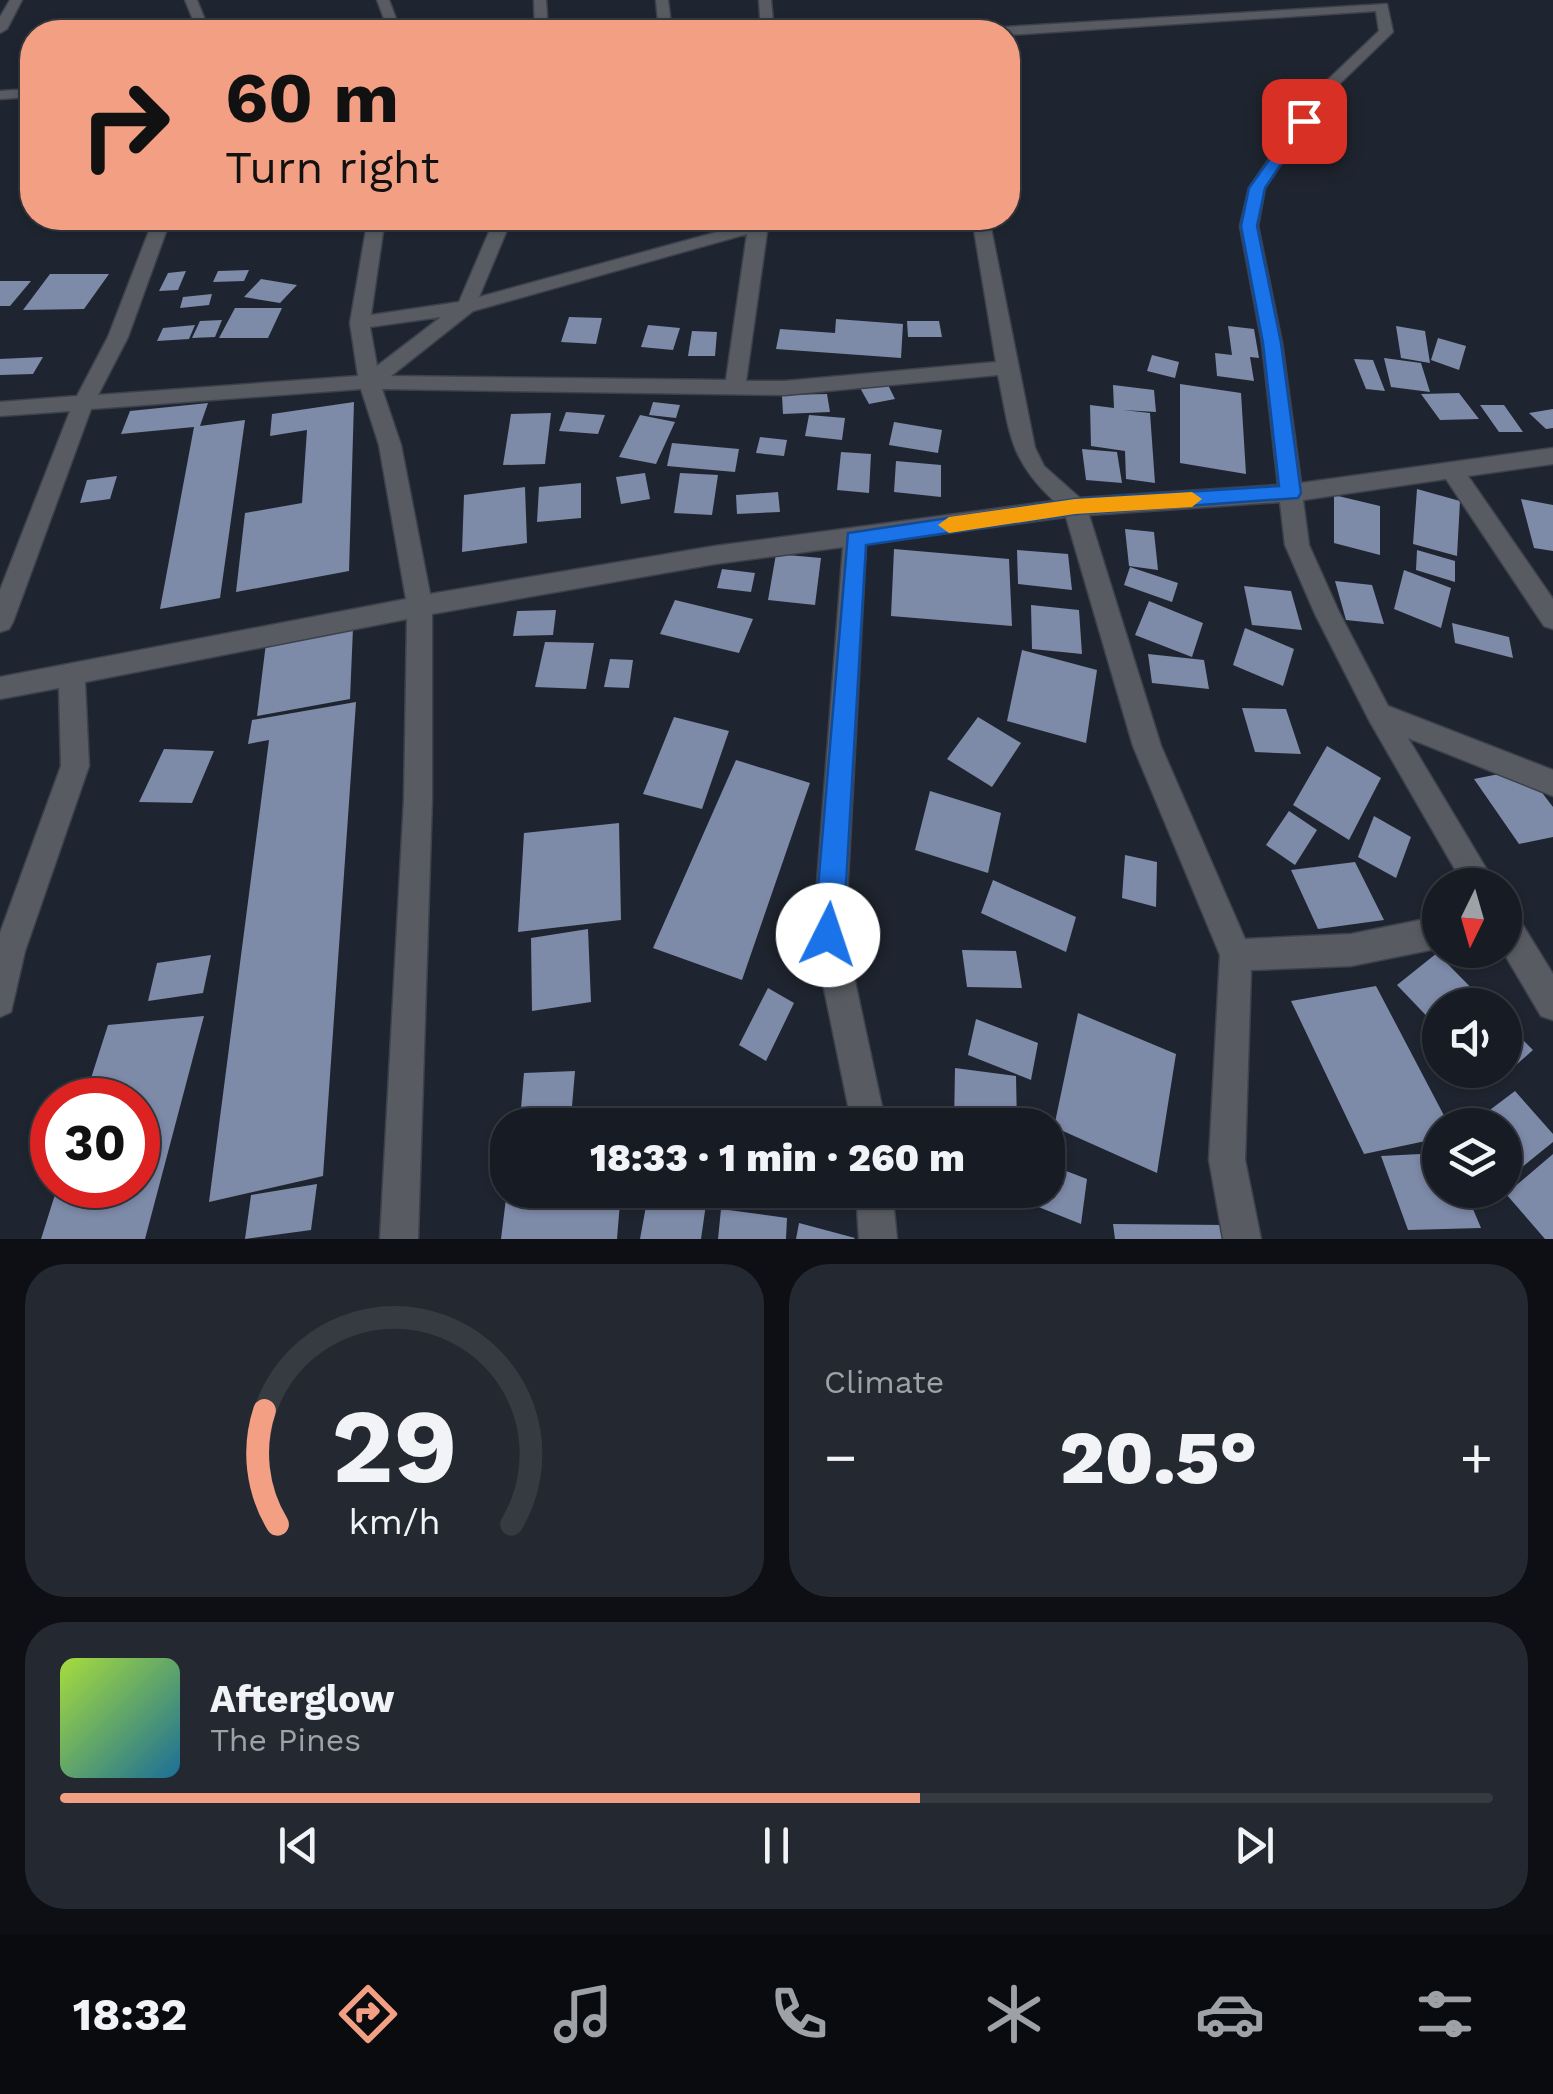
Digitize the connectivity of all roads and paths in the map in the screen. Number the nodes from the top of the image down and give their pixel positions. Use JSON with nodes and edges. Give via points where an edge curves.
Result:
{"nodes":[{"id":1,"x":16,"y":0,"type":"edge"},
{"id":2,"x":1389,"y":4,"type":"edge"},
{"id":3,"x":0,"y":29,"type":"edge"},
{"id":4,"x":1020,"y":30,"type":"edge"},
{"id":5,"x":158,"y":230,"type":"edge"},
{"id":6,"x":374,"y":230,"type":"edge"},
{"id":7,"x":498,"y":230,"type":"edge"},
{"id":8,"x":731,"y":230,"type":"edge"},
{"id":9,"x":758,"y":230,"type":"edge"},
{"id":10,"x":983,"y":230,"type":"edge"},
{"id":11,"x":466,"y":307,"type":"junction"},
{"id":12,"x":360,"y":323,"type":"junction"},
{"id":13,"x":1007,"y":368,"type":"junction"},
{"id":14,"x":369,"y":382,"type":"junction"},
{"id":15,"x":735,"y":388,"type":"junction"},
{"id":16,"x":83,"y":404,"type":"junction"},
{"id":17,"x":0,"y":409,"type":"edge"},
{"id":18,"x":1553,"y":456,"type":"edge"},
{"id":19,"x":1452,"y":470,"type":"junction"},
{"id":20,"x":1290,"y":493,"type":"junction"},
{"id":21,"x":1075,"y":507,"type":"junction"},
{"id":22,"x":855,"y":539,"type":"junction"},
{"id":23,"x":420,"y":606,"type":"junction"},
{"id":24,"x":1553,"y":619,"type":"edge"},
{"id":25,"x":0,"y":622,"type":"edge"},
{"id":26,"x":72,"y":674,"type":"junction"},
{"id":27,"x":0,"y":688,"type":"edge"},
{"id":28,"x":1380,"y":714,"type":"junction"},
{"id":29,"x":1553,"y":783,"type":"edge"},
{"id":30,"x":1471,"y":868,"type":"edge"},
{"id":31,"x":1422,"y":936,"type":"edge"},
{"id":32,"x":1522,"y":953,"type":"edge"},
{"id":33,"x":1236,"y":955,"type":"junction"},
{"id":34,"x":0,"y":1001,"type":"edge"},
{"id":35,"x":1553,"y":1004,"type":"edge"},
{"id":36,"x":865,"y":1108,"type":"edge"},
{"id":37,"x":875,"y":1208,"type":"edge"},
{"id":38,"x":399,"y":1239,"type":"edge"},
{"id":39,"x":878,"y":1239,"type":"edge"},
{"id":40,"x":1242,"y":1239,"type":"edge"}],
"edges":[{"from":1,"to":3,"type":"street"},
{"from":2,"to":4,"type":"street"},
{"from":2,"to":20,"type":"street","via":[[1386,32],[1321,94],[1252,202],[1249,226]]},
{"from":5,"to":16,"type":"street","via":[[118,337]]},
{"from":6,"to":12,"type":"street"},
{"from":7,"to":11,"type":"street"},
{"from":8,"to":11,"type":"street"},
{"from":9,"to":15,"type":"street"},
{"from":10,"to":13,"type":"street"},
{"from":11,"to":12,"type":"street"},
{"from":11,"to":14,"type":"street"},
{"from":12,"to":14,"type":"street"},
{"from":13,"to":15,"type":"street"},
{"from":13,"to":21,"type":"street","via":[[1024,448],[1036,471]]},
{"from":14,"to":15,"type":"street"},
{"from":14,"to":16,"type":"street"},
{"from":14,"to":23,"type":"street","via":[[390,446]]},
{"from":16,"to":17,"type":"street"},
{"from":16,"to":25,"type":"street"},
{"from":18,"to":19,"type":"street"},
{"from":19,"to":20,"type":"street"},
{"from":19,"to":24,"type":"street"},
{"from":20,"to":21,"type":"street"},
{"from":20,"to":28,"type":"street","via":[[1297,545]]},
{"from":21,"to":22,"type":"street"},
{"from":21,"to":33,"type":"street","via":[[1147,746]]},
{"from":22,"to":23,"type":"street","via":[[715,555]]},
{"from":22,"to":36,"type":"street","via":[[828,935]]},
{"from":23,"to":26,"type":"street"},
{"from":23,"to":38,"type":"street"},
{"from":26,"to":27,"type":"street"},
{"from":26,"to":34,"type":"street","via":[[75,766],[10,951]]},
{"from":28,"to":29,"type":"street"},
{"from":28,"to":30,"type":"street"},
{"from":31,"to":33,"type":"street","via":[[1351,950]]},
{"from":32,"to":35,"type":"street"},
{"from":33,"to":40,"type":"street","via":[[1227,1160]]},
{"from":37,"to":39,"type":"street"}]}
